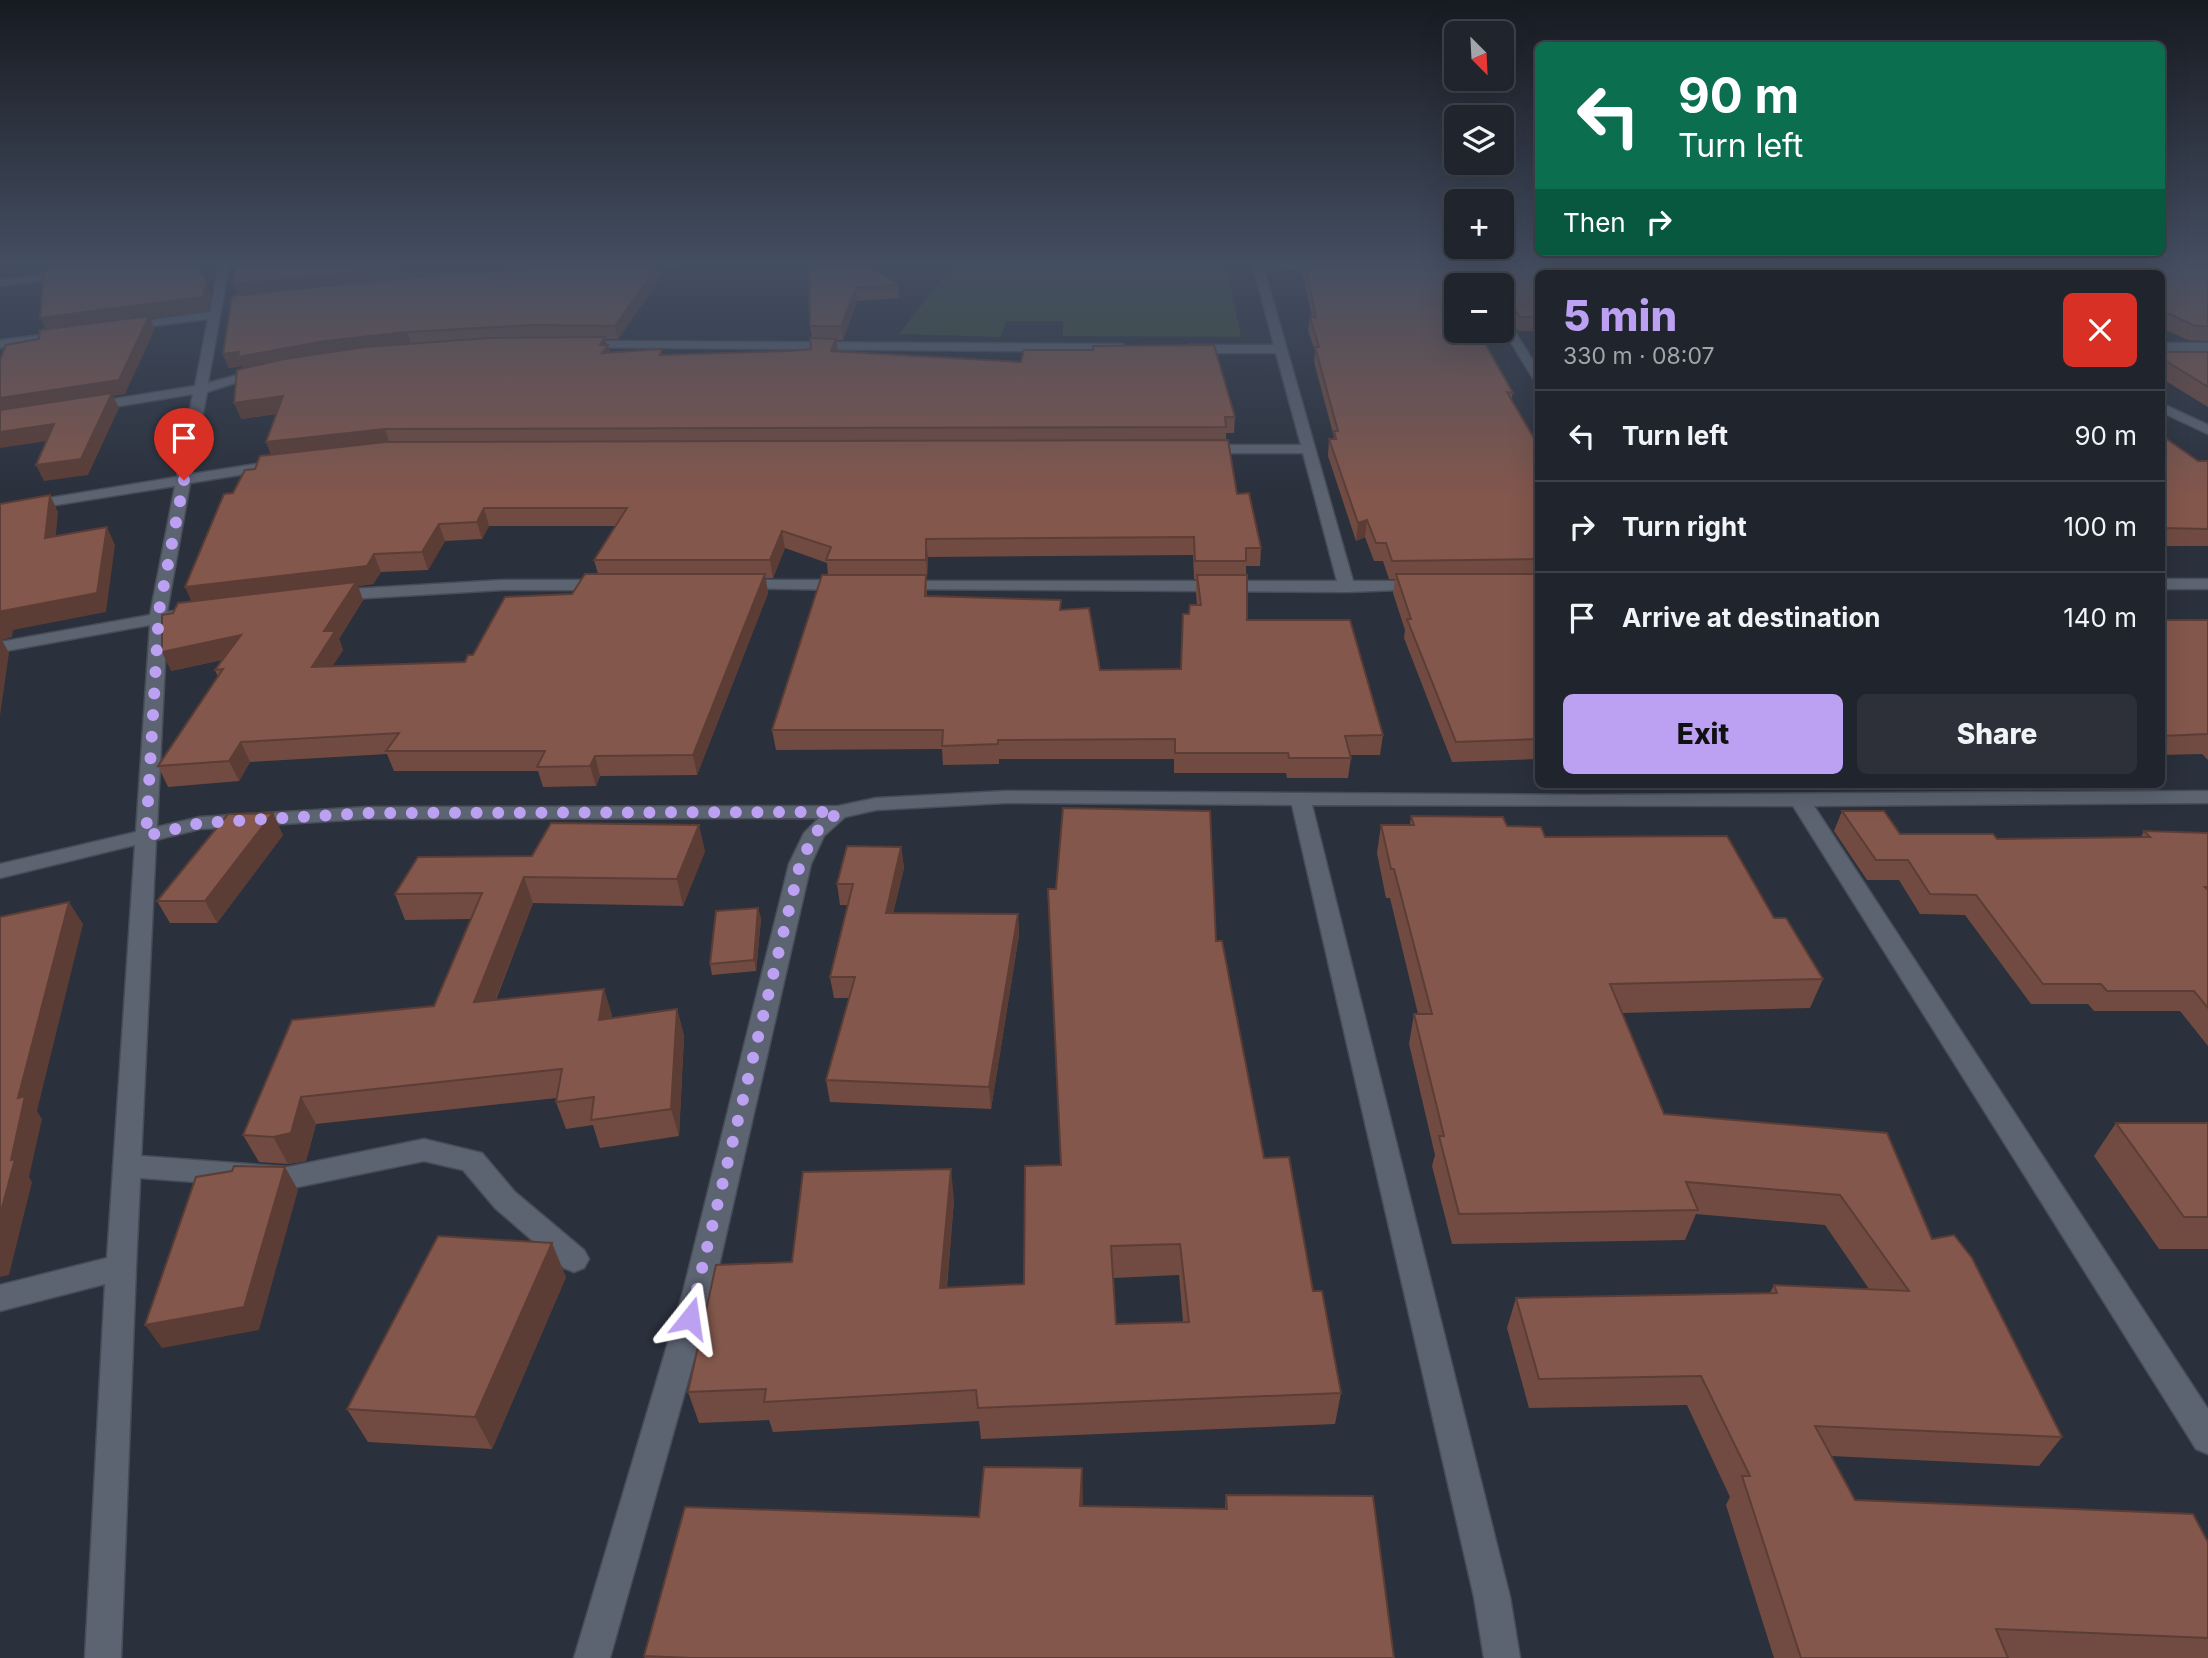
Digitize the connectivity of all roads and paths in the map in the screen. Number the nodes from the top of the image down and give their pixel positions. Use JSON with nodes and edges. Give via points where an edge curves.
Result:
{"nodes":[{"id":1,"x":214,"y":342,"type":"edge"},
{"id":2,"x":1279,"y":342,"type":"edge"},
{"id":3,"x":1516,"y":342,"type":"edge"},
{"id":4,"x":563,"y":345,"type":"edge"},
{"id":5,"x":2165,"y":347,"type":"edge"},
{"id":6,"x":2208,"y":347,"type":"edge"},
{"id":7,"x":1129,"y":348,"type":"edge"},
{"id":8,"x":1171,"y":349,"type":"edge"},
{"id":9,"x":1281,"y":349,"type":"junction"},
{"id":10,"x":274,"y":370,"type":"edge"},
{"id":11,"x":1535,"y":372,"type":"edge"},
{"id":12,"x":202,"y":389,"type":"junction"},
{"id":13,"x":71,"y":409,"type":"edge"},
{"id":14,"x":2165,"y":409,"type":"edge"},
{"id":15,"x":2208,"y":430,"type":"edge"},
{"id":16,"x":1183,"y":449,"type":"edge"},
{"id":17,"x":1308,"y":449,"type":"junction"},
{"id":18,"x":291,"y":462,"type":"edge"},
{"id":19,"x":184,"y":480,"type":"junction"},
{"id":20,"x":0,"y":510,"type":"edge"},
{"id":21,"x":2165,"y":584,"type":"edge"},
{"id":22,"x":2208,"y":584,"type":"edge"},
{"id":23,"x":627,"y":585,"type":"edge"},
{"id":24,"x":724,"y":585,"type":"edge"},
{"id":25,"x":862,"y":586,"type":"edge"},
{"id":26,"x":890,"y":586,"type":"edge"},
{"id":27,"x":1442,"y":586,"type":"edge"},
{"id":28,"x":1346,"y":587,"type":"junction"},
{"id":29,"x":311,"y":598,"type":"edge"},
{"id":30,"x":215,"y":610,"type":"edge"},
{"id":31,"x":159,"y":617,"type":"junction"},
{"id":32,"x":0,"y":648,"type":"edge"},
{"id":33,"x":2208,"y":797,"type":"edge"},
{"id":34,"x":1800,"y":800,"type":"junction"},
{"id":35,"x":1301,"y":801,"type":"junction"},
{"id":36,"x":838,"y":812,"type":"junction"},
{"id":37,"x":146,"y":836,"type":"junction"},
{"id":38,"x":0,"y":871,"type":"edge"},
{"id":39,"x":127,"y":1166,"type":"junction"},
{"id":40,"x":574,"y":1259,"type":"dead end"},
{"id":41,"x":121,"y":1267,"type":"junction"},
{"id":42,"x":0,"y":1298,"type":"edge"},
{"id":43,"x":2208,"y":1438,"type":"edge"},
{"id":44,"x":103,"y":1658,"type":"edge"},
{"id":45,"x":592,"y":1658,"type":"edge"},
{"id":46,"x":1502,"y":1658,"type":"edge"}],
"edges":[{"from":1,"to":12,"type":"street"},
{"from":2,"to":9,"type":"street"},
{"from":3,"to":11,"type":"street"},
{"from":4,"to":7,"type":"street"},
{"from":5,"to":6,"type":"street"},
{"from":8,"to":9,"type":"street"},
{"from":9,"to":17,"type":"street"},
{"from":10,"to":12,"type":"street"},
{"from":12,"to":13,"type":"street"},
{"from":12,"to":19,"type":"street"},
{"from":14,"to":15,"type":"street"},
{"from":16,"to":17,"type":"street"},
{"from":17,"to":28,"type":"street"},
{"from":18,"to":19,"type":"street"},
{"from":19,"to":20,"type":"street"},
{"from":19,"to":31,"type":"street"},
{"from":21,"to":22,"type":"street"},
{"from":23,"to":29,"type":"street","via":[[503,584]]},
{"from":24,"to":25,"type":"street"},
{"from":26,"to":28,"type":"street"},
{"from":27,"to":28,"type":"street"},
{"from":30,"to":31,"type":"street"},
{"from":31,"to":32,"type":"street"},
{"from":31,"to":37,"type":"street"},
{"from":33,"to":34,"type":"street"},
{"from":34,"to":35,"type":"street"},
{"from":34,"to":43,"type":"street"},
{"from":35,"to":36,"type":"street","via":[[1005,797],[876,804]]},
{"from":35,"to":46,"type":"street","via":[[1489,1583]]},
{"from":36,"to":37,"type":"street","via":[[366,813],[200,823]]},
{"from":36,"to":45,"type":"street","via":[[815,833],[800,864],[698,1292]]},
{"from":37,"to":38,"type":"street"},
{"from":37,"to":39,"type":"street"},
{"from":39,"to":40,"type":"street","via":[[288,1178],[424,1150],[472,1161],[505,1200]]},
{"from":39,"to":41,"type":"street"},
{"from":41,"to":42,"type":"street"},
{"from":41,"to":44,"type":"street"}]}
